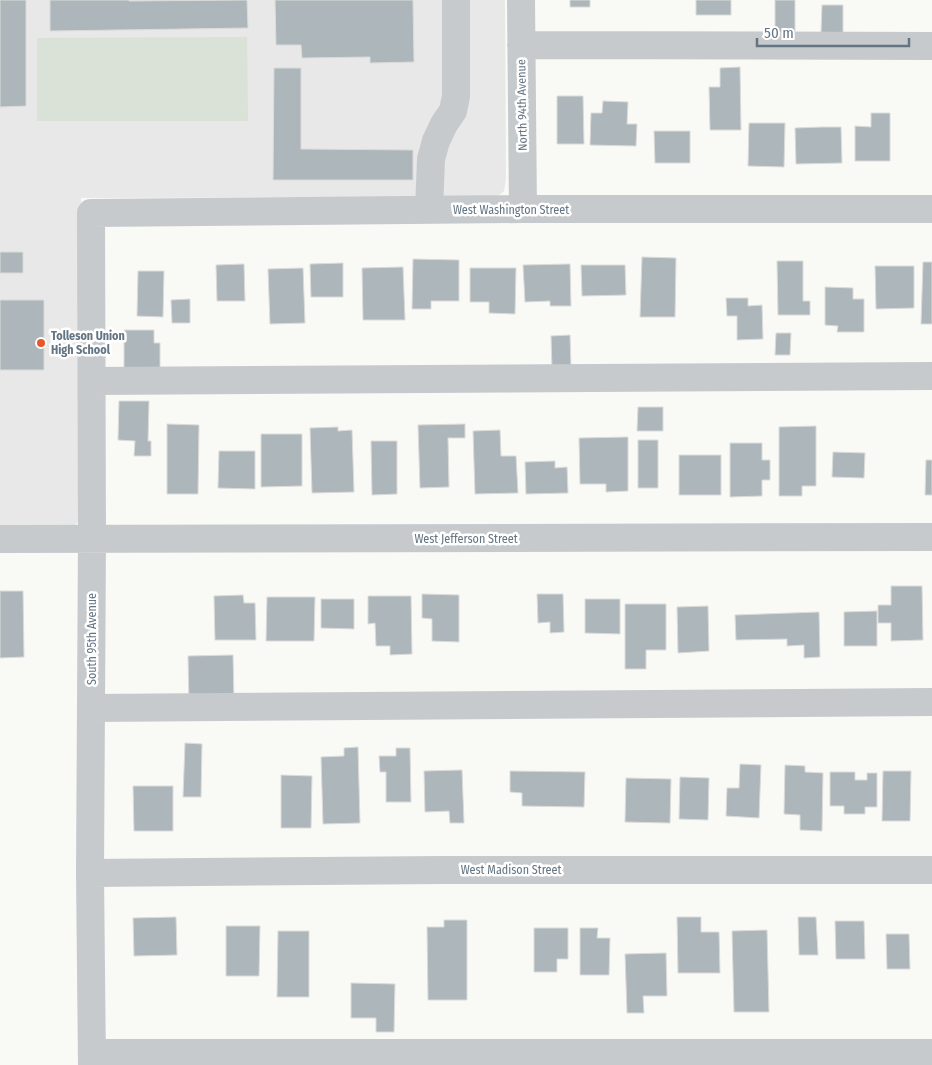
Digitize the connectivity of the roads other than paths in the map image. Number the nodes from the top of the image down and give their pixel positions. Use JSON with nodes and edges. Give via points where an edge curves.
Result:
{"nodes":[{"id":1,"x":456,"y":0,"type":"edge"},
{"id":2,"x":520,"y":0,"type":"edge"},
{"id":3,"x":521,"y":45,"type":"junction"},
{"id":4,"x":932,"y":46,"type":"edge"},
{"id":5,"x":932,"y":209,"type":"edge"},
{"id":6,"x":430,"y":210,"type":"junction"},
{"id":7,"x":523,"y":210,"type":"junction"},
{"id":8,"x":91,"y":212,"type":"joint"},
{"id":9,"x":932,"y":376,"type":"edge"},
{"id":10,"x":92,"y":381,"type":"junction"},
{"id":11,"x":932,"y":537,"type":"edge"},
{"id":12,"x":0,"y":539,"type":"edge"},
{"id":13,"x":92,"y":539,"type":"junction"},
{"id":14,"x":932,"y":702,"type":"edge"},
{"id":15,"x":92,"y":708,"type":"junction"},
{"id":16,"x":932,"y":870,"type":"edge"},
{"id":17,"x":90,"y":873,"type":"junction"},
{"id":18,"x":932,"y":1053,"type":"edge"},
{"id":19,"x":92,"y":1059,"type":"edge"}],
"edges":[{"from":1,"to":6,"type":"street","via":[[456,96],[453,111],[436,141],[431,159]]},
{"from":2,"to":3,"type":"street","name":"North 94th Avenue"},
{"from":3,"to":4,"type":"street"},
{"from":3,"to":7,"type":"street","name":"North 94th Avenue"},
{"from":5,"to":7,"type":"street","name":"West Washington Street"},
{"from":6,"to":7,"type":"street","name":"West Washington Street"},
{"from":6,"to":8,"type":"street","name":"West Washington Street"},
{"from":8,"to":10,"type":"street","name":"South 95th Avenue"},
{"from":9,"to":10,"type":"street"},
{"from":10,"to":13,"type":"street","name":"South 95th Avenue"},
{"from":11,"to":13,"type":"street","name":"West Jefferson Street"},
{"from":12,"to":13,"type":"street","name":"West Jefferson Street"},
{"from":13,"to":15,"type":"street","name":"South 95th Avenue"},
{"from":14,"to":15,"type":"street"},
{"from":15,"to":17,"type":"street","name":"South 95th Avenue"},
{"from":16,"to":17,"type":"street","name":"West Madison Street"},
{"from":17,"to":19,"type":"street","name":"South 95th Avenue"},
{"from":18,"to":19,"type":"street"}]}
